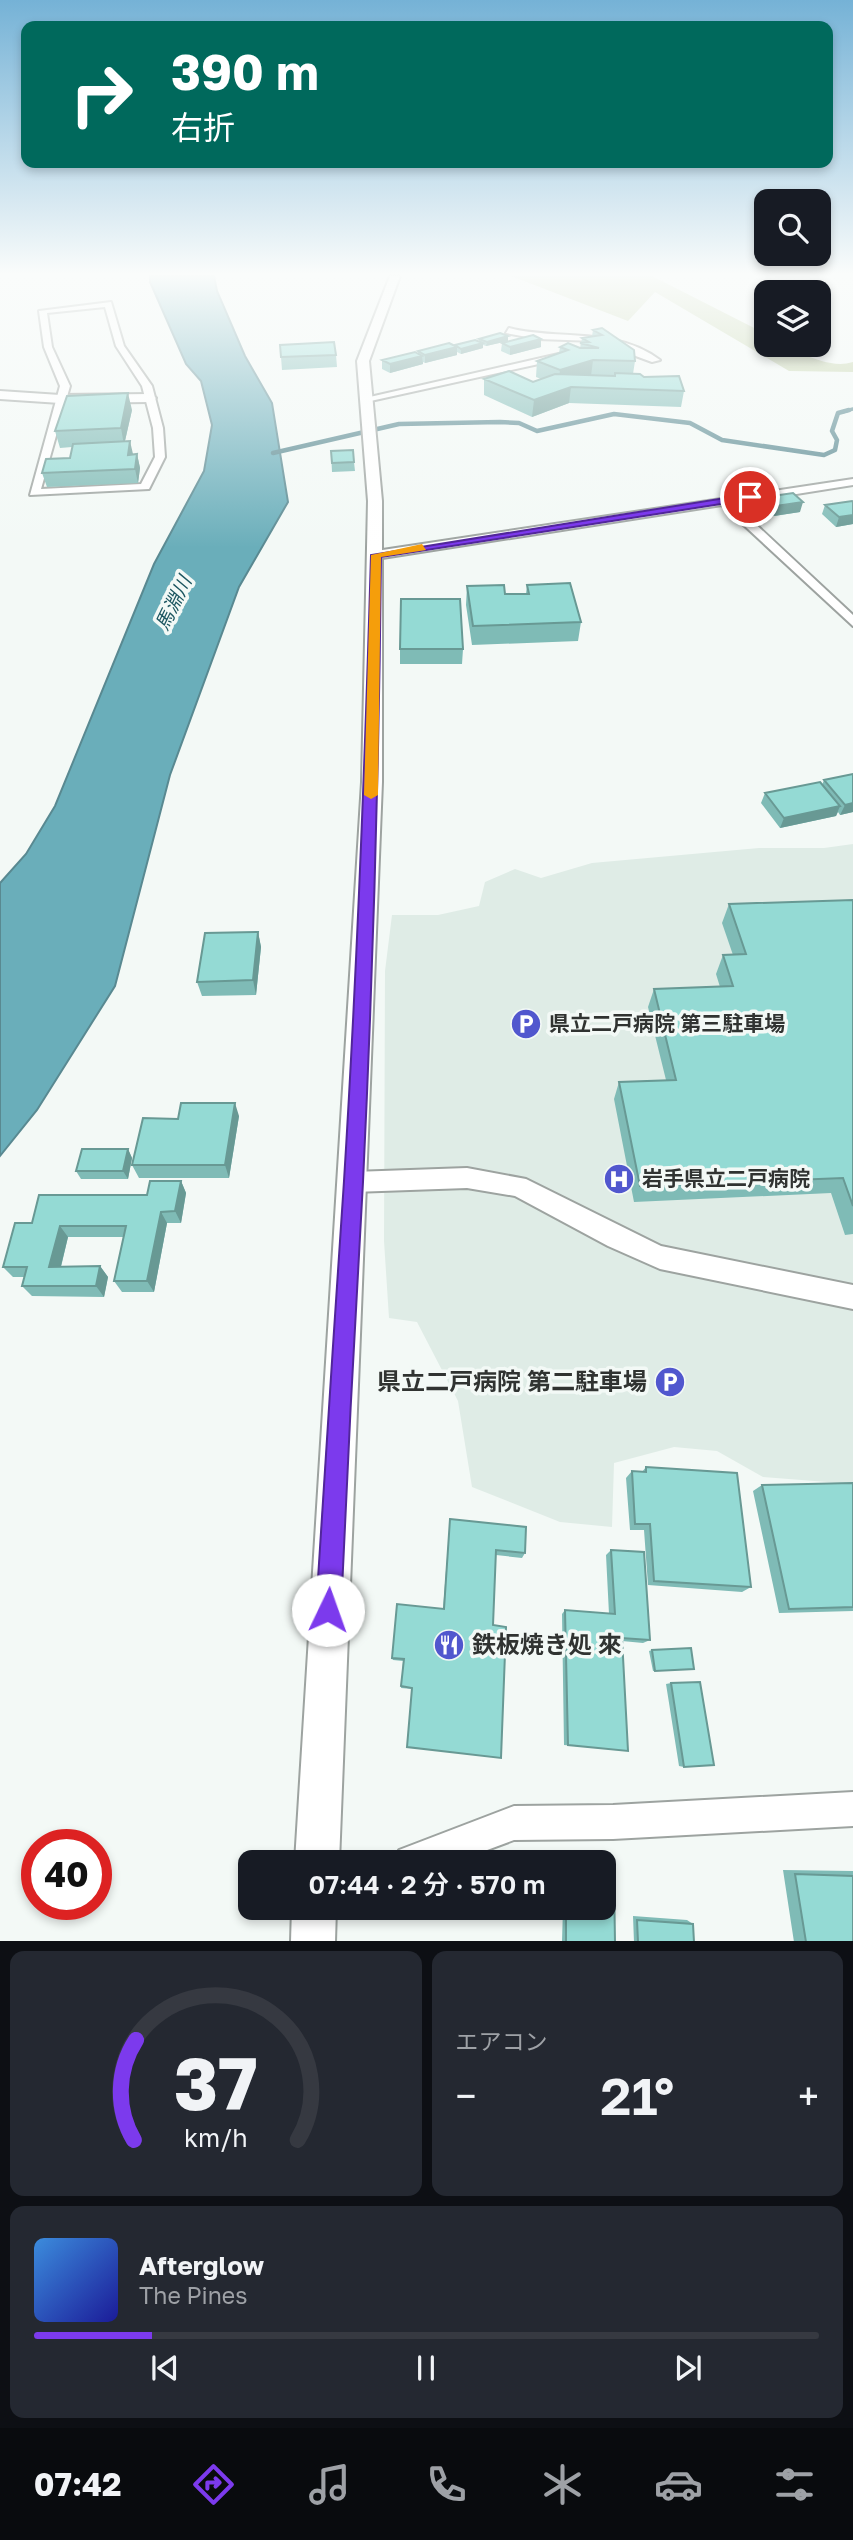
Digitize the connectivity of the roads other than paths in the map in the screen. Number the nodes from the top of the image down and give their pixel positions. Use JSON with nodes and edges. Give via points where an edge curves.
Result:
{"nodes":[{"id":1,"x":56,"y":367,"type":"edge"},
{"id":2,"x":134,"y":367,"type":"edge"},
{"id":3,"x":363,"y":367,"type":"edge"},
{"id":4,"x":506,"y":367,"type":"edge"},
{"id":5,"x":0,"y":396,"type":"edge"},
{"id":6,"x":150,"y":398,"type":"junction"},
{"id":7,"x":60,"y":399,"type":"junction"},
{"id":8,"x":366,"y":399,"type":"junction"},
{"id":9,"x":853,"y":482,"type":"edge"},
{"id":10,"x":724,"y":501,"type":"junction"},
{"id":11,"x":376,"y":555,"type":"junction"},
{"id":12,"x":853,"y":622,"type":"edge"},
{"id":13,"x":353,"y":1182,"type":"junction"},
{"id":14,"x":853,"y":1297,"type":"edge"},
{"id":15,"x":853,"y":1808,"type":"edge"},
{"id":16,"x":318,"y":1850,"type":"edge"},
{"id":17,"x":443,"y":1850,"type":"edge"}],
"edges":[{"from":1,"to":7,"type":"street","via":[[65,386]]},
{"from":2,"to":6,"type":"street"},
{"from":3,"to":8,"type":"street"},
{"from":4,"to":8,"type":"street"},
{"from":5,"to":7,"type":"street"},
{"from":6,"to":7,"type":"street"},
{"from":6,"to":7,"type":"street","via":[[160,457],[145,487],[34,493]]},
{"from":8,"to":11,"type":"street"},
{"from":9,"to":10,"type":"street"},
{"from":10,"to":11,"type":"street"},
{"from":10,"to":12,"type":"street"},
{"from":11,"to":13,"type":"street","via":[[372,782]]},
{"from":13,"to":14,"type":"street","via":[[467,1178],[518,1186],[660,1257]]},
{"from":13,"to":16,"type":"street"},
{"from":15,"to":17,"type":"street","via":[[514,1823]]}]}
